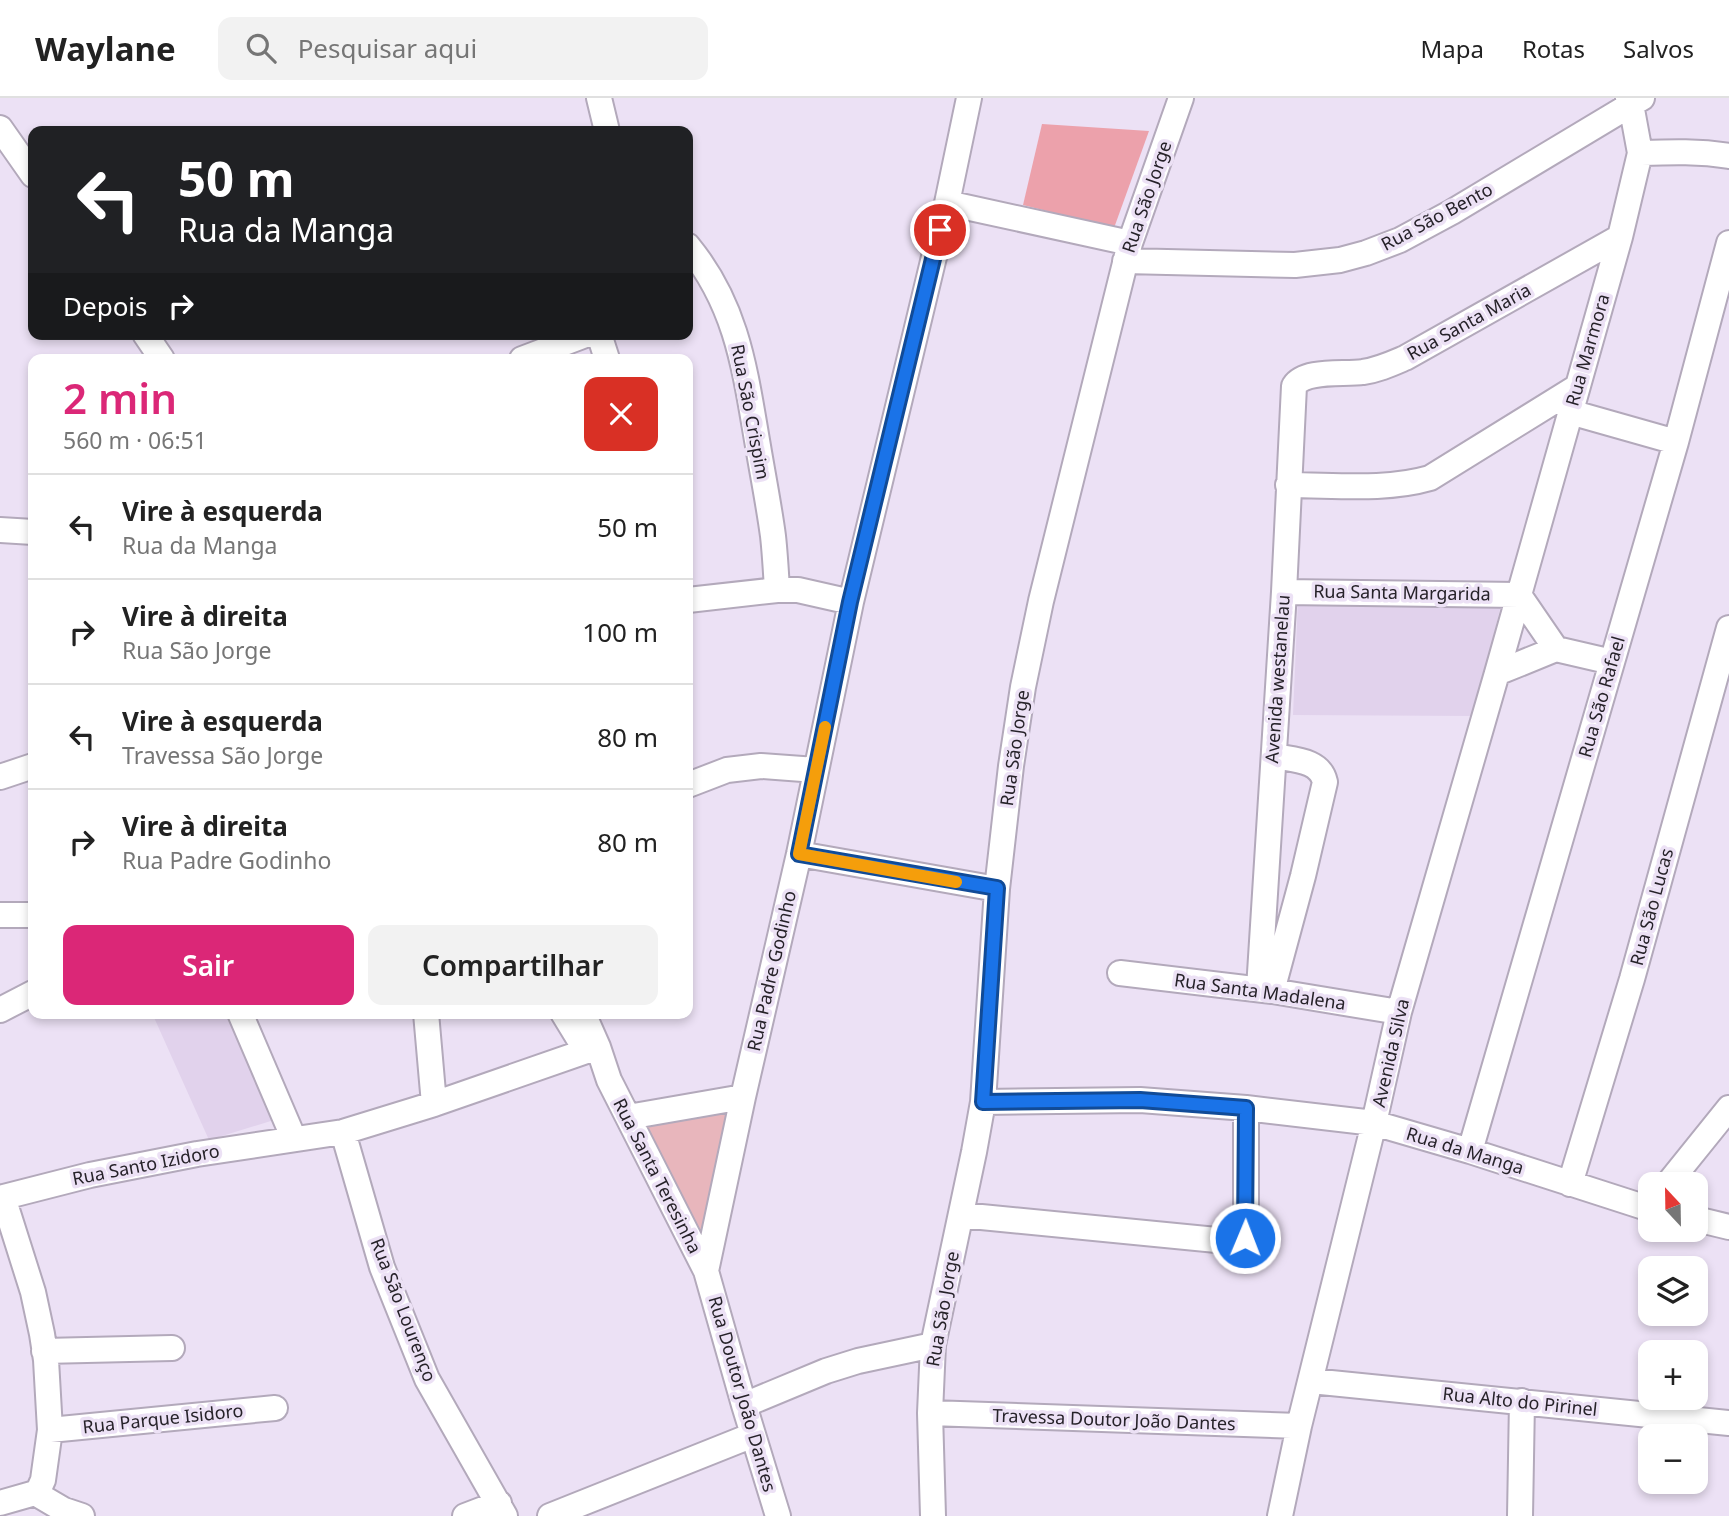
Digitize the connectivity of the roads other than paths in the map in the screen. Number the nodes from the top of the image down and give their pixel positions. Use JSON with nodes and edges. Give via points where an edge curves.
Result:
{"nodes":[{"id":1,"x":598,"y":98,"type":"edge"},
{"id":2,"x":969,"y":98,"type":"edge"},
{"id":3,"x":1181,"y":98,"type":"edge"},
{"id":4,"x":1634,"y":100,"type":"edge"},
{"id":5,"x":606,"y":126,"type":"edge"},
{"id":6,"x":0,"y":128,"type":"edge"},
{"id":7,"x":1640,"y":153,"type":"junction"},
{"id":8,"x":1729,"y":156,"type":"edge"},
{"id":9,"x":28,"y":168,"type":"edge"},
{"id":10,"x":947,"y":203,"type":"junction"},
{"id":11,"x":1620,"y":237,"type":"junction"},
{"id":12,"x":1729,"y":243,"type":"edge"},
{"id":13,"x":693,"y":252,"type":"edge"},
{"id":14,"x":1128,"y":252,"type":"junction"},
{"id":15,"x":571,"y":340,"type":"edge"},
{"id":16,"x":535,"y":354,"type":"edge"},
{"id":17,"x":1307,"y":376,"type":"joint"},
{"id":18,"x":1577,"y":387,"type":"junction"},
{"id":19,"x":1570,"y":412,"type":"junction"},
{"id":20,"x":1676,"y":442,"type":"junction"},
{"id":21,"x":1288,"y":485,"type":"junction"},
{"id":22,"x":0,"y":530,"type":"edge"},
{"id":23,"x":28,"y":532,"type":"edge"},
{"id":24,"x":777,"y":590,"type":"junction"},
{"id":25,"x":1284,"y":592,"type":"junction"},
{"id":26,"x":1520,"y":594,"type":"junction"},
{"id":27,"x":693,"y":599,"type":"edge"},
{"id":28,"x":850,"y":602,"type":"junction"},
{"id":29,"x":1729,"y":628,"type":"edge"},
{"id":30,"x":1556,"y":649,"type":"junction"},
{"id":31,"x":1612,"y":662,"type":"junction"},
{"id":32,"x":1497,"y":673,"type":"junction"},
{"id":33,"x":1274,"y":756,"type":"junction"},
{"id":34,"x":28,"y":768,"type":"edge"},
{"id":35,"x":816,"y":770,"type":"junction"},
{"id":36,"x":0,"y":777,"type":"edge"},
{"id":37,"x":693,"y":783,"type":"edge"},
{"id":38,"x":799,"y":854,"type":"junction"},
{"id":39,"x":997,"y":888,"type":"junction"},
{"id":40,"x":0,"y":915,"type":"edge"},
{"id":41,"x":28,"y":915,"type":"edge"},
{"id":42,"x":1121,"y":973,"type":"dead end"},
{"id":43,"x":1265,"y":990,"type":"junction"},
{"id":44,"x":28,"y":996,"type":"edge"},
{"id":45,"x":0,"y":1010,"type":"edge"},
{"id":46,"x":1399,"y":1012,"type":"junction"},
{"id":47,"x":243,"y":1019,"type":"edge"},
{"id":48,"x":427,"y":1019,"type":"edge"},
{"id":49,"x":568,"y":1019,"type":"edge"},
{"id":50,"x":584,"y":1019,"type":"edge"},
{"id":51,"x":592,"y":1050,"type":"junction"},
{"id":52,"x":743,"y":1097,"type":"junction"},
{"id":53,"x":983,"y":1102,"type":"junction"},
{"id":54,"x":434,"y":1104,"type":"junction"},
{"id":55,"x":1246,"y":1108,"type":"junction"},
{"id":56,"x":1729,"y":1108,"type":"edge"},
{"id":57,"x":628,"y":1117,"type":"junction"},
{"id":58,"x":1374,"y":1123,"type":"junction"},
{"id":59,"x":343,"y":1132,"type":"junction"},
{"id":60,"x":294,"y":1139,"type":"junction"},
{"id":61,"x":1470,"y":1151,"type":"junction"},
{"id":62,"x":1677,"y":1172,"type":"edge"},
{"id":63,"x":1570,"y":1184,"type":"junction"},
{"id":64,"x":2,"y":1198,"type":"edge"},
{"id":65,"x":1638,"y":1205,"type":"edge"},
{"id":66,"x":961,"y":1215,"type":"junction"},
{"id":67,"x":1708,"y":1222,"type":"edge"},
{"id":68,"x":1729,"y":1227,"type":"edge"},
{"id":69,"x":706,"y":1272,"type":"junction"},
{"id":70,"x":933,"y":1345,"type":"junction"},
{"id":71,"x":172,"y":1348,"type":"dead end"},
{"id":72,"x":44,"y":1351,"type":"junction"},
{"id":73,"x":1311,"y":1381,"type":"junction"},
{"id":74,"x":1522,"y":1402,"type":"junction"},
{"id":75,"x":744,"y":1405,"type":"junction"},
{"id":76,"x":275,"y":1408,"type":"dead end"},
{"id":77,"x":930,"y":1413,"type":"junction"},
{"id":78,"x":1729,"y":1423,"type":"edge"},
{"id":79,"x":1299,"y":1426,"type":"junction"},
{"id":80,"x":50,"y":1430,"type":"junction"},
{"id":81,"x":753,"y":1435,"type":"junction"},
{"id":82,"x":35,"y":1493,"type":"junction"},
{"id":83,"x":0,"y":1503,"type":"edge"},
{"id":84,"x":502,"y":1510,"type":"edge"},
{"id":85,"x":82,"y":1516,"type":"edge"},
{"id":86,"x":465,"y":1516,"type":"edge"},
{"id":87,"x":551,"y":1516,"type":"edge"},
{"id":88,"x":778,"y":1516,"type":"edge"},
{"id":89,"x":933,"y":1516,"type":"edge"},
{"id":90,"x":1280,"y":1516,"type":"edge"},
{"id":91,"x":1520,"y":1516,"type":"edge"}],
"edges":[{"from":1,"to":5,"type":"street"},
{"from":2,"to":10,"type":"street","name":"Rua Padre Godinho"},
{"from":3,"to":14,"type":"street","name":"Rua São Jorge"},
{"from":4,"to":7,"type":"street","name":"Rua Marmora"},
{"from":4,"to":14,"type":"street","name":"Rua São Bento","via":[[1452,212],[1366,253],[1294,265]]},
{"from":6,"to":9,"type":"street"},
{"from":7,"to":8,"type":"street","via":[[1687,151]]},
{"from":7,"to":11,"type":"street","name":"Rua Marmora"},
{"from":10,"to":14,"type":"street","name":"Rua São Bento"},
{"from":10,"to":28,"type":"street","name":"Rua Padre Godinho"},
{"from":11,"to":17,"type":"street","name":"Rua Santa Maria","via":[[1405,358],[1364,372]]},
{"from":11,"to":18,"type":"street","name":"Rua Marmora"},
{"from":12,"to":20,"type":"street","name":"Rua São Rafael"},
{"from":13,"to":24,"type":"street","name":"Rua São Crispim","via":[[717,287],[743,359],[773,536]]},
{"from":14,"to":39,"type":"street","name":"Rua São Jorge","via":[[1023,687]]},
{"from":15,"to":16,"type":"street"},
{"from":17,"to":21,"type":"street","name":"Avenida westanelau","via":[[1294,386]]},
{"from":18,"to":19,"type":"street","name":"Rua Marmora"},
{"from":18,"to":21,"type":"street","via":[[1430,478],[1392,486]]},
{"from":19,"to":20,"type":"street"},
{"from":19,"to":26,"type":"street","name":"Rua Marmora"},
{"from":20,"to":31,"type":"street","name":"Rua São Rafael"},
{"from":21,"to":25,"type":"street","name":"Avenida westanelau"},
{"from":22,"to":23,"type":"street"},
{"from":24,"to":27,"type":"street"},
{"from":24,"to":28,"type":"street"},
{"from":25,"to":26,"type":"street","name":"Rua Santa Margarida"},
{"from":25,"to":33,"type":"street","name":"Avenida westanelau"},
{"from":26,"to":30,"type":"street"},
{"from":26,"to":32,"type":"street","name":"Avenida Silva"},
{"from":28,"to":35,"type":"street","name":"Rua Padre Godinho"},
{"from":29,"to":63,"type":"street","name":"Rua São Lucas"},
{"from":30,"to":31,"type":"street"},
{"from":30,"to":32,"type":"street"},
{"from":31,"to":61,"type":"street","name":"Rua São Rafael"},
{"from":32,"to":46,"type":"street","name":"Avenida Silva"},
{"from":33,"to":43,"type":"street","name":"Avenida westanelau"},
{"from":33,"to":43,"type":"street","via":[[1311,764],[1325,782],[1303,876]]},
{"from":34,"to":36,"type":"street"},
{"from":35,"to":37,"type":"street","via":[[761,766],[727,770]]},
{"from":35,"to":38,"type":"street","name":"Rua Padre Godinho"},
{"from":38,"to":39,"type":"street"},
{"from":38,"to":52,"type":"street","name":"Rua Padre Godinho"},
{"from":39,"to":53,"type":"street","name":"Rua São Jorge"},
{"from":40,"to":41,"type":"street"},
{"from":42,"to":43,"type":"street","name":"Rua Santa Madalena"},
{"from":43,"to":46,"type":"street","name":"Rua Santa Madalena"},
{"from":44,"to":45,"type":"street"},
{"from":46,"to":58,"type":"street","name":"Avenida Silva"},
{"from":47,"to":60,"type":"street"},
{"from":48,"to":54,"type":"street"},
{"from":49,"to":51,"type":"street","name":"Rua Santa Teresinha"},
{"from":50,"to":51,"type":"street","name":"Rua Santa Teresinha"},
{"from":51,"to":54,"type":"street","name":"Rua Santo Izidoro"},
{"from":51,"to":57,"type":"street","name":"Rua Santa Teresinha"},
{"from":52,"to":57,"type":"street"},
{"from":52,"to":69,"type":"street","name":"Rua Padre Godinho"},
{"from":53,"to":55,"type":"street","name":"Rua da Manga","via":[[1140,1100]]},
{"from":53,"to":66,"type":"street","name":"Rua São Jorge"},
{"from":54,"to":59,"type":"street","name":"Rua Santo Izidoro"},
{"from":55,"to":58,"type":"street","name":"Rua da Manga"},
{"from":55,"to":66,"type":"street","via":[[1246,1233],[1242,1241]]},
{"from":56,"to":62,"type":"street"},
{"from":57,"to":69,"type":"street","name":"Rua Santa Teresinha"},
{"from":58,"to":61,"type":"street","name":"Rua da Manga"},
{"from":58,"to":73,"type":"street","name":"Avenida Silva"},
{"from":59,"to":60,"type":"street","name":"Rua Santo Izidoro"},
{"from":59,"to":84,"type":"street","name":"Rua São Lourenço","via":[[382,1267],[428,1379]]},
{"from":60,"to":64,"type":"street","name":"Rua Santo Izidoro","via":[[90,1175]]},
{"from":61,"to":63,"type":"street","name":"Rua da Manga"},
{"from":63,"to":65,"type":"street","name":"Rua da Manga"},
{"from":64,"to":72,"type":"street","via":[[33,1292]]},
{"from":66,"to":70,"type":"street","name":"Rua São Jorge"},
{"from":67,"to":68,"type":"street"},
{"from":69,"to":75,"type":"street","name":"Rua Doutor João Dantes"},
{"from":70,"to":75,"type":"street","via":[[826,1371]]},
{"from":70,"to":77,"type":"street","name":"Rua São Jorge"},
{"from":71,"to":72,"type":"street"},
{"from":72,"to":80,"type":"street"},
{"from":73,"to":74,"type":"street","name":"Rua Alto do Pirinel"},
{"from":73,"to":79,"type":"street","name":"Avenida Silva"},
{"from":74,"to":78,"type":"street","name":"Rua Alto do Pirinel"},
{"from":74,"to":91,"type":"street"},
{"from":75,"to":81,"type":"street","name":"Rua Doutor João Dantes"},
{"from":76,"to":80,"type":"street","name":"Rua Parque Isidoro"},
{"from":77,"to":79,"type":"street","name":"Travessa Doutor João Dantes"},
{"from":77,"to":89,"type":"street","name":"Rua São Jorge"},
{"from":79,"to":90,"type":"street","name":"Avenida Silva"},
{"from":80,"to":82,"type":"street","via":[[43,1480]]},
{"from":81,"to":87,"type":"street"},
{"from":81,"to":88,"type":"street","name":"Rua Doutor João Dantes"},
{"from":82,"to":83,"type":"street"},
{"from":82,"to":85,"type":"street"},
{"from":84,"to":86,"type":"street"}]}
